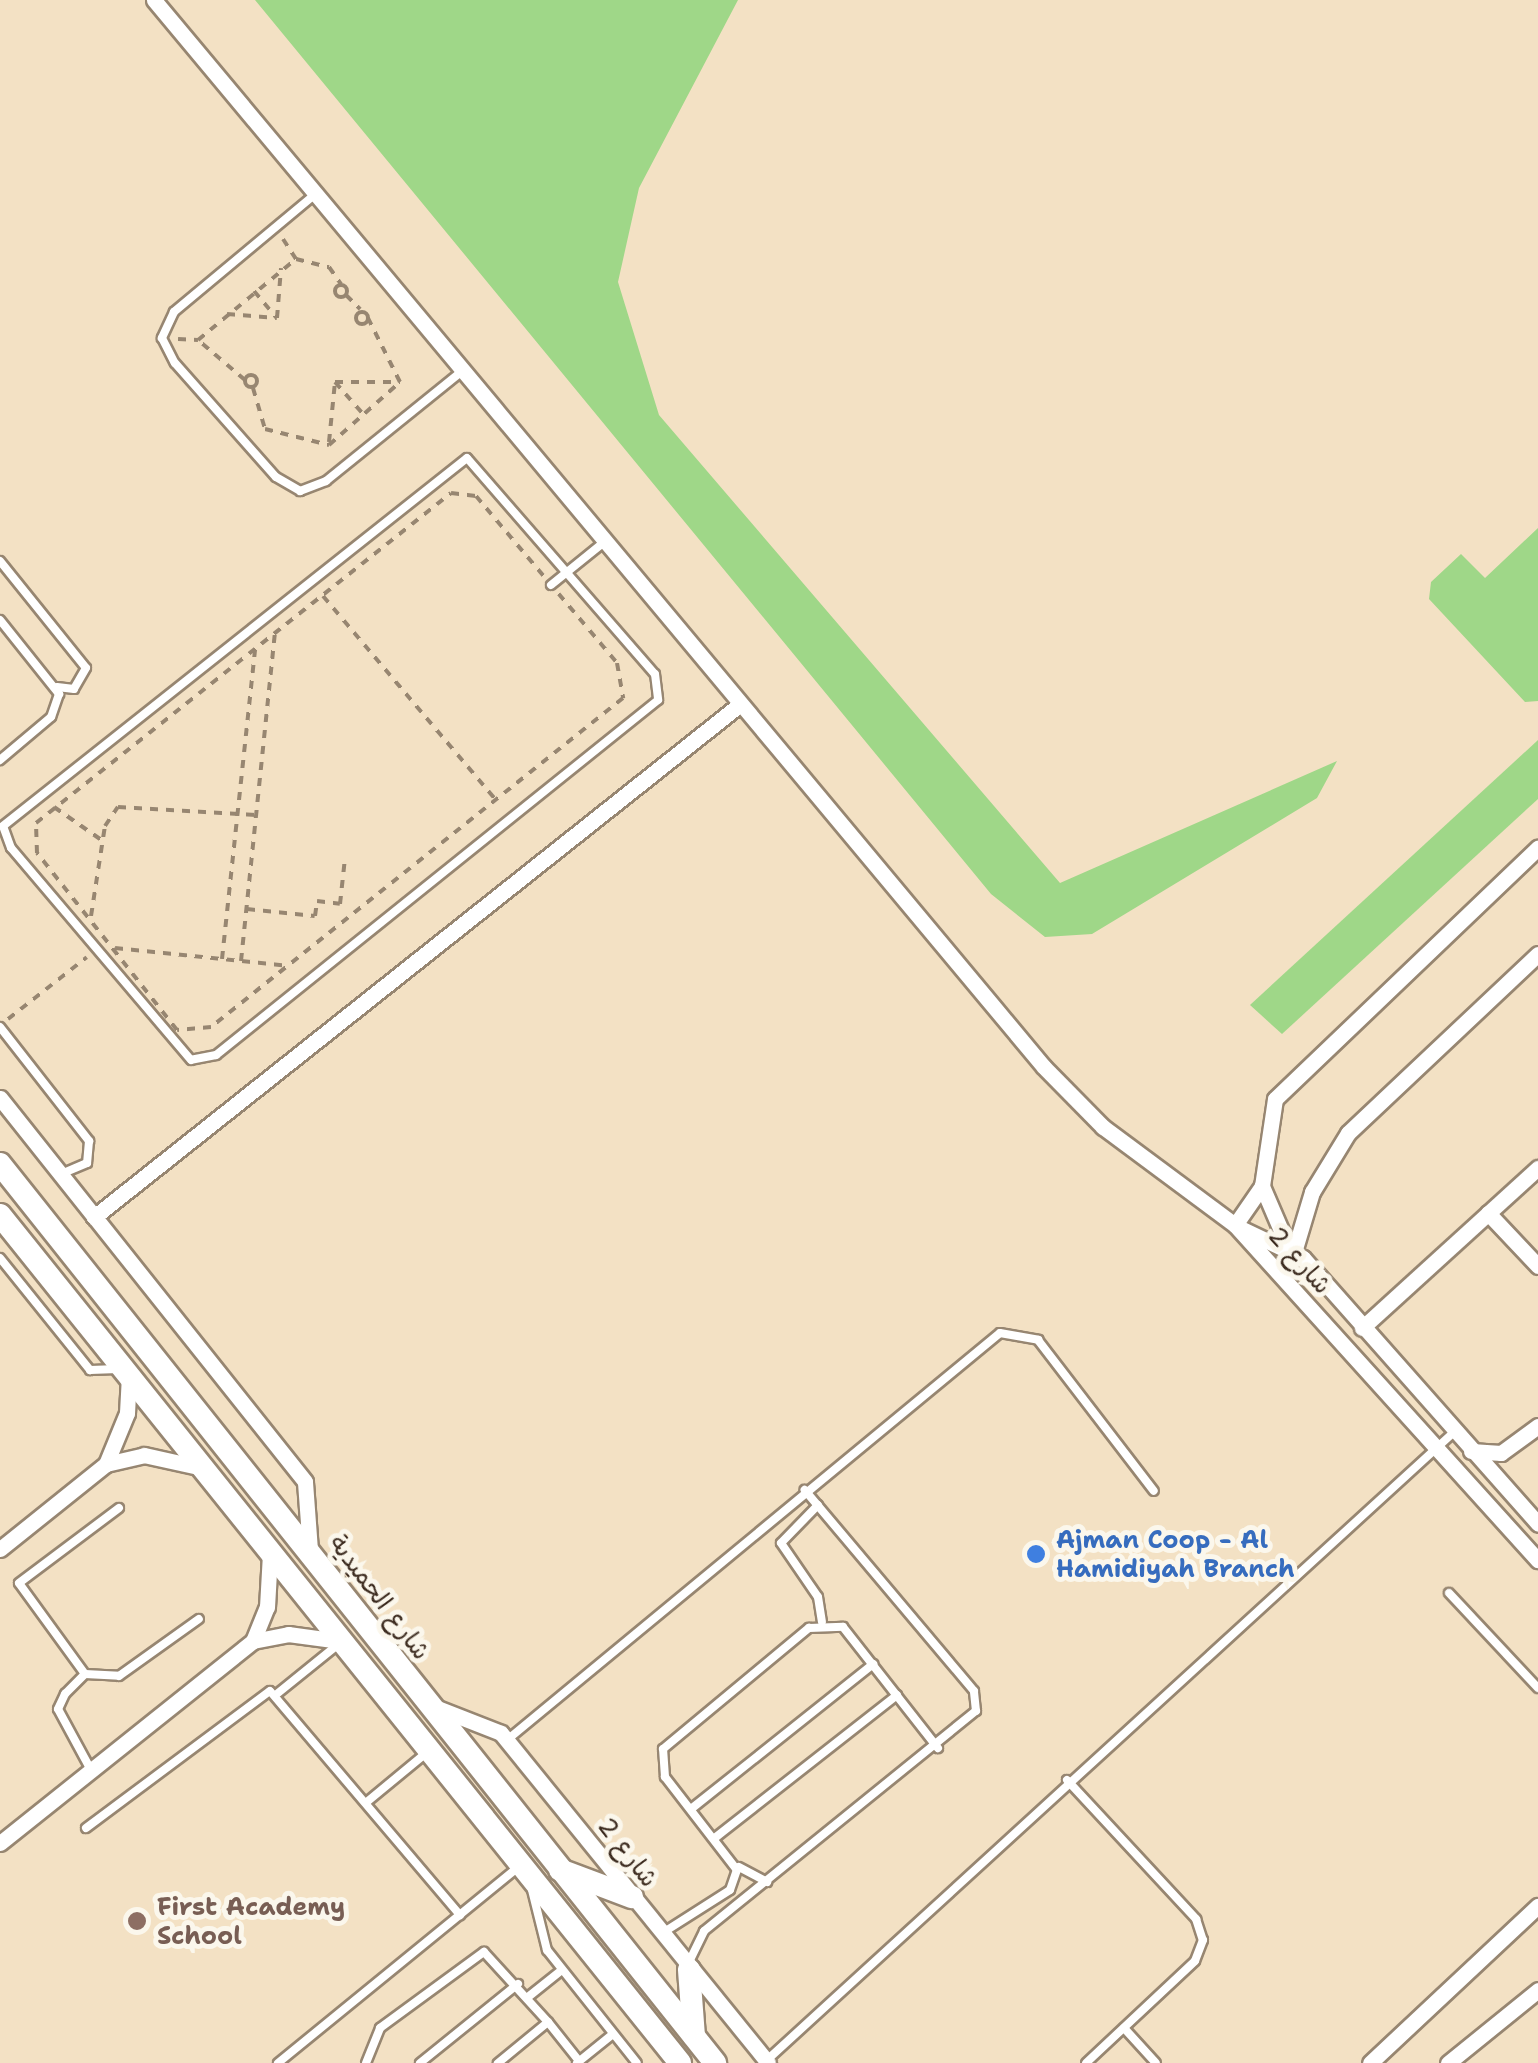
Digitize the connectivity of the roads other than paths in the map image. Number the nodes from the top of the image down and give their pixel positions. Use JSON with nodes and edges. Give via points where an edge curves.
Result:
{"nodes":[{"id":1,"x":154,"y":0,"type":"edge"},
{"id":2,"x":313,"y":196,"type":"junction"},
{"id":3,"x":460,"y":372,"type":"junction"},
{"id":4,"x":603,"y":543,"type":"junction"},
{"id":5,"x":0,"y":561,"type":"edge"},
{"id":6,"x":568,"y":571,"type":"junction"},
{"id":7,"x":551,"y":585,"type":"road end"},
{"id":8,"x":0,"y":620,"type":"edge"},
{"id":9,"x":57,"y":688,"type":"junction"},
{"id":10,"x":739,"y":705,"type":"junction"},
{"id":11,"x":0,"y":760,"type":"edge"},
{"id":12,"x":1538,"y":848,"type":"edge"},
{"id":13,"x":1538,"y":954,"type":"edge"},
{"id":14,"x":0,"y":1026,"type":"edge"},
{"id":15,"x":0,"y":1098,"type":"edge"},
{"id":16,"x":0,"y":1164,"type":"edge"},
{"id":17,"x":1538,"y":1168,"type":"edge"},
{"id":18,"x":58,"y":1172,"type":"junction"},
{"id":19,"x":1262,"y":1186,"type":"junction"},
{"id":20,"x":1488,"y":1214,"type":"junction"},
{"id":21,"x":0,"y":1216,"type":"edge"},
{"id":22,"x":94,"y":1217,"type":"junction"},
{"id":23,"x":1234,"y":1225,"type":"junction"},
{"id":24,"x":1292,"y":1250,"type":"junction"},
{"id":25,"x":0,"y":1258,"type":"edge"},
{"id":26,"x":1538,"y":1266,"type":"edge"},
{"id":27,"x":1362,"y":1328,"type":"junction"},
{"id":28,"x":125,"y":1371,"type":"junction"},
{"id":29,"x":1538,"y":1426,"type":"edge"},
{"id":30,"x":1454,"y":1432,"type":"junction"},
{"id":31,"x":1436,"y":1448,"type":"junction"},
{"id":32,"x":1471,"y":1451,"type":"junction"},
{"id":33,"x":106,"y":1464,"type":"junction"},
{"id":34,"x":201,"y":1468,"type":"junction"},
{"id":35,"x":805,"y":1490,"type":"junction"},
{"id":36,"x":1154,"y":1490,"type":"dead end"},
{"id":37,"x":818,"y":1505,"type":"junction"},
{"id":38,"x":119,"y":1508,"type":"dead end"},
{"id":39,"x":1538,"y":1524,"type":"edge"},
{"id":40,"x":0,"y":1549,"type":"edge"},
{"id":41,"x":310,"y":1550,"type":"junction"},
{"id":42,"x":270,"y":1553,"type":"junction"},
{"id":43,"x":1538,"y":1560,"type":"edge"},
{"id":44,"x":1450,"y":1593,"type":"dead end"},
{"id":45,"x":199,"y":1619,"type":"dead end"},
{"id":46,"x":822,"y":1622,"type":"junction"},
{"id":47,"x":253,"y":1641,"type":"junction"},
{"id":48,"x":342,"y":1642,"type":"junction"},
{"id":49,"x":873,"y":1664,"type":"junction"},
{"id":50,"x":84,"y":1674,"type":"junction"},
{"id":51,"x":1538,"y":1688,"type":"edge"},
{"id":52,"x":278,"y":1693,"type":"junction"},
{"id":53,"x":897,"y":1695,"type":"junction"},
{"id":54,"x":427,"y":1704,"type":"junction"},
{"id":55,"x":507,"y":1740,"type":"junction"},
{"id":56,"x":938,"y":1748,"type":"junction"},
{"id":57,"x":425,"y":1754,"type":"junction"},
{"id":58,"x":91,"y":1770,"type":"junction"},
{"id":59,"x":1068,"y":1780,"type":"junction"},
{"id":60,"x":368,"y":1800,"type":"junction"},
{"id":61,"x":691,"y":1809,"type":"junction"},
{"id":62,"x":86,"y":1828,"type":"dead end"},
{"id":63,"x":716,"y":1838,"type":"junction"},
{"id":64,"x":0,"y":1843,"type":"edge"},
{"id":65,"x":736,"y":1863,"type":"junction"},
{"id":66,"x":560,"y":1870,"type":"junction"},
{"id":67,"x":524,"y":1877,"type":"junction"},
{"id":68,"x":767,"y":1882,"type":"junction"},
{"id":69,"x":632,"y":1896,"type":"junction"},
{"id":70,"x":1538,"y":1906,"type":"edge"},
{"id":71,"x":460,"y":1915,"type":"junction"},
{"id":72,"x":659,"y":1932,"type":"junction"},
{"id":73,"x":562,"y":1970,"type":"junction"},
{"id":74,"x":689,"y":1970,"type":"junction"},
{"id":75,"x":518,"y":1984,"type":"junction"},
{"id":76,"x":1538,"y":1990,"type":"edge"},
{"id":77,"x":528,"y":1996,"type":"junction"},
{"id":78,"x":548,"y":2022,"type":"junction"},
{"id":79,"x":1124,"y":2028,"type":"junction"},
{"id":80,"x":613,"y":2034,"type":"junction"},
{"id":81,"x":694,"y":2036,"type":"junction"},
{"id":82,"x":578,"y":2062,"type":"edge"},
{"id":83,"x":767,"y":2062,"type":"edge"},
{"id":84,"x":278,"y":2063,"type":"edge"},
{"id":85,"x":366,"y":2063,"type":"edge"},
{"id":86,"x":420,"y":2063,"type":"edge"},
{"id":87,"x":498,"y":2063,"type":"edge"},
{"id":88,"x":637,"y":2063,"type":"edge"},
{"id":89,"x":680,"y":2063,"type":"edge"},
{"id":90,"x":715,"y":2063,"type":"edge"},
{"id":91,"x":1086,"y":2063,"type":"edge"},
{"id":92,"x":1156,"y":2063,"type":"edge"},
{"id":93,"x":1370,"y":2063,"type":"edge"},
{"id":94,"x":1448,"y":2063,"type":"edge"}],
"edges":[{"from":1,"to":2,"type":"street"},
{"from":2,"to":3,"type":"street"},
{"from":2,"to":3,"type":"lane","via":[[174,312],[162,338],[276,477],[300,491],[326,481]]},
{"from":3,"to":4,"type":"street"},
{"from":4,"to":6,"type":"lane"},
{"from":4,"to":10,"type":"street"},
{"from":5,"to":9,"type":"lane","via":[[86,668],[74,690]]},
{"from":6,"to":6,"type":"lane","via":[[660,682],[650,707],[204,1060],[179,1054],[4,838],[17,805],[456,460],[485,468]]},
{"from":6,"to":7,"type":"lane"},
{"from":8,"to":9,"type":"lane"},
{"from":9,"to":11,"type":"lane","via":[[50,718]]},
{"from":10,"to":22,"type":"street"},
{"from":10,"to":23,"type":"street","via":[[1072,1098]]},
{"from":12,"to":19,"type":"street","via":[[1286,1082],[1267,1118]]},
{"from":13,"to":24,"type":"street","via":[[1348,1133],[1312,1192]]},
{"from":14,"to":18,"type":"lane","via":[[89,1142],[87,1163]]},
{"from":15,"to":18,"type":"street"},
{"from":16,"to":41,"type":"street","name":"شارع الحميدية"},
{"from":17,"to":20,"type":"street"},
{"from":18,"to":22,"type":"street"},
{"from":19,"to":23,"type":"street"},
{"from":19,"to":24,"type":"street"},
{"from":20,"to":26,"type":"street"},
{"from":20,"to":27,"type":"street"},
{"from":21,"to":28,"type":"street"},
{"from":22,"to":41,"type":"street","via":[[305,1482]]},
{"from":23,"to":24,"type":"street","name":"شارع 2"},
{"from":23,"to":31,"type":"street","name":"شارع 2"},
{"from":24,"to":27,"type":"street","name":"شارع 2"},
{"from":25,"to":28,"type":"lane","via":[[90,1370]]},
{"from":27,"to":30,"type":"street","name":"شارع 2"},
{"from":28,"to":33,"type":"street","via":[[127,1413]]},
{"from":28,"to":34,"type":"street"},
{"from":29,"to":32,"type":"street","via":[[1501,1452]]},
{"from":30,"to":31,"type":"lane"},
{"from":30,"to":32,"type":"street","name":"شارع 2"},
{"from":31,"to":43,"type":"street","name":"شارع 2"},
{"from":31,"to":59,"type":"lane"},
{"from":32,"to":39,"type":"street","name":"شارع 2"},
{"from":33,"to":34,"type":"street","via":[[144,1455]]},
{"from":33,"to":40,"type":"street"},
{"from":34,"to":42,"type":"street"},
{"from":35,"to":36,"type":"lane","via":[[993,1337],[1016,1330],[1038,1340]]},
{"from":35,"to":37,"type":"lane"},
{"from":35,"to":55,"type":"lane"},
{"from":37,"to":46,"type":"lane","via":[[780,1544],[818,1597]]},
{"from":37,"to":56,"type":"lane","via":[[974,1691],[973,1718]]},
{"from":38,"to":50,"type":"lane","via":[[19,1583]]},
{"from":41,"to":54,"type":"street","name":"شارع الحميدية"},
{"from":42,"to":47,"type":"street","via":[[267,1607]]},
{"from":42,"to":48,"type":"street"},
{"from":44,"to":51,"type":"lane"},
{"from":45,"to":50,"type":"lane","via":[[119,1676]]},
{"from":46,"to":49,"type":"lane","via":[[844,1628]]},
{"from":46,"to":61,"type":"lane","via":[[668,1742],[662,1770]]},
{"from":47,"to":48,"type":"street","via":[[288,1634]]},
{"from":47,"to":58,"type":"street"},
{"from":48,"to":52,"type":"lane"},
{"from":48,"to":57,"type":"street"},
{"from":49,"to":53,"type":"lane"},
{"from":49,"to":61,"type":"lane"},
{"from":50,"to":58,"type":"lane","via":[[58,1709]]},
{"from":52,"to":60,"type":"lane"},
{"from":52,"to":62,"type":"lane","via":[[254,1695]]},
{"from":53,"to":56,"type":"lane"},
{"from":53,"to":63,"type":"lane"},
{"from":54,"to":55,"type":"street","name":"شارع 2","via":[[472,1714]]},
{"from":54,"to":66,"type":"street","name":"شارع الحميدية"},
{"from":55,"to":69,"type":"street","name":"شارع 2"},
{"from":56,"to":68,"type":"lane"},
{"from":57,"to":60,"type":"lane"},
{"from":57,"to":67,"type":"street"},
{"from":58,"to":64,"type":"street"},
{"from":59,"to":79,"type":"lane","via":[[1201,1930],[1196,1961]]},
{"from":59,"to":83,"type":"lane"},
{"from":60,"to":71,"type":"lane"},
{"from":61,"to":63,"type":"lane"},
{"from":63,"to":65,"type":"lane"},
{"from":65,"to":68,"type":"lane"},
{"from":65,"to":72,"type":"lane","via":[[730,1890],[684,1927]]},
{"from":66,"to":69,"type":"street"},
{"from":66,"to":81,"type":"street","name":"شارع الحميدية"},
{"from":67,"to":71,"type":"lane"},
{"from":67,"to":73,"type":"lane","via":[[541,1940]]},
{"from":67,"to":89,"type":"street"},
{"from":68,"to":74,"type":"lane","via":[[698,1936]]},
{"from":69,"to":72,"type":"street","name":"شارع 2"},
{"from":70,"to":93,"type":"street"},
{"from":71,"to":84,"type":"lane"},
{"from":72,"to":74,"type":"street","name":"شارع 2"},
{"from":73,"to":77,"type":"lane"},
{"from":73,"to":80,"type":"lane"},
{"from":74,"to":81,"type":"street"},
{"from":74,"to":83,"type":"street","name":"شارع 2"},
{"from":75,"to":77,"type":"lane"},
{"from":75,"to":85,"type":"lane","via":[[492,1954],[476,1953],[380,2028]]},
{"from":75,"to":86,"type":"lane"},
{"from":76,"to":94,"type":"street"},
{"from":77,"to":78,"type":"lane"},
{"from":78,"to":82,"type":"lane"},
{"from":78,"to":87,"type":"lane"},
{"from":79,"to":91,"type":"lane"},
{"from":79,"to":92,"type":"lane"},
{"from":80,"to":82,"type":"lane"},
{"from":80,"to":88,"type":"lane"},
{"from":81,"to":90,"type":"street","name":"شارع الحميدية"}]}
